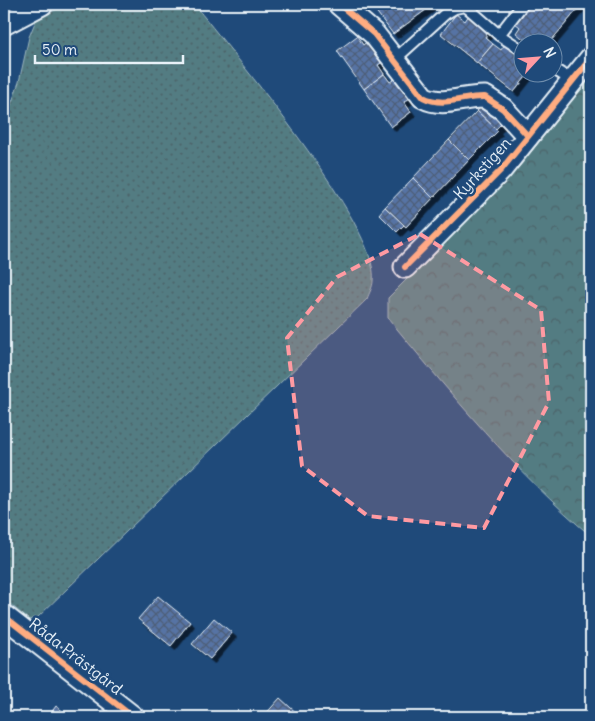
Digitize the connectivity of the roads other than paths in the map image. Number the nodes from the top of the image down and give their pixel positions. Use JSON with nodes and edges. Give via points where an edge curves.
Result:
{"nodes":[{"id":1,"x":42,"y":4,"type":"edge"},
{"id":2,"x":339,"y":4,"type":"edge"},
{"id":3,"x":523,"y":4,"type":"edge"},
{"id":4,"x":4,"y":24,"type":"edge"},
{"id":5,"x":499,"y":34,"type":"junction"},
{"id":6,"x":512,"y":43,"type":"edge"},
{"id":7,"x":591,"y":58,"type":"edge"},
{"id":8,"x":394,"y":60,"type":"junction"},
{"id":9,"x":562,"y":74,"type":"edge"},
{"id":10,"x":573,"y":81,"type":"junction"},
{"id":11,"x":528,"y":136,"type":"junction"},
{"id":12,"x":405,"y":267,"type":"dead end"},
{"id":13,"x":4,"y":616,"type":"edge"},
{"id":14,"x":133,"y":717,"type":"edge"}],
"edges":[{"from":1,"to":4,"type":"street"},
{"from":2,"to":8,"type":"street","via":[[374,34]]},
{"from":3,"to":5,"type":"lane"},
{"from":5,"to":6,"type":"lane"},
{"from":5,"to":8,"type":"lane","via":[[461,6],[445,14]]},
{"from":7,"to":10,"type":"street","name":"Kyrkstigen"},
{"from":8,"to":11,"type":"street","via":[[423,97],[443,103],[485,97],[503,109]]},
{"from":9,"to":10,"type":"lane"},
{"from":10,"to":11,"type":"street","name":"Kyrkstigen"},
{"from":11,"to":12,"type":"street","name":"Kyrkstigen","via":[[484,188]]},
{"from":13,"to":14,"type":"street","name":"Råda Prästgård"}]}
